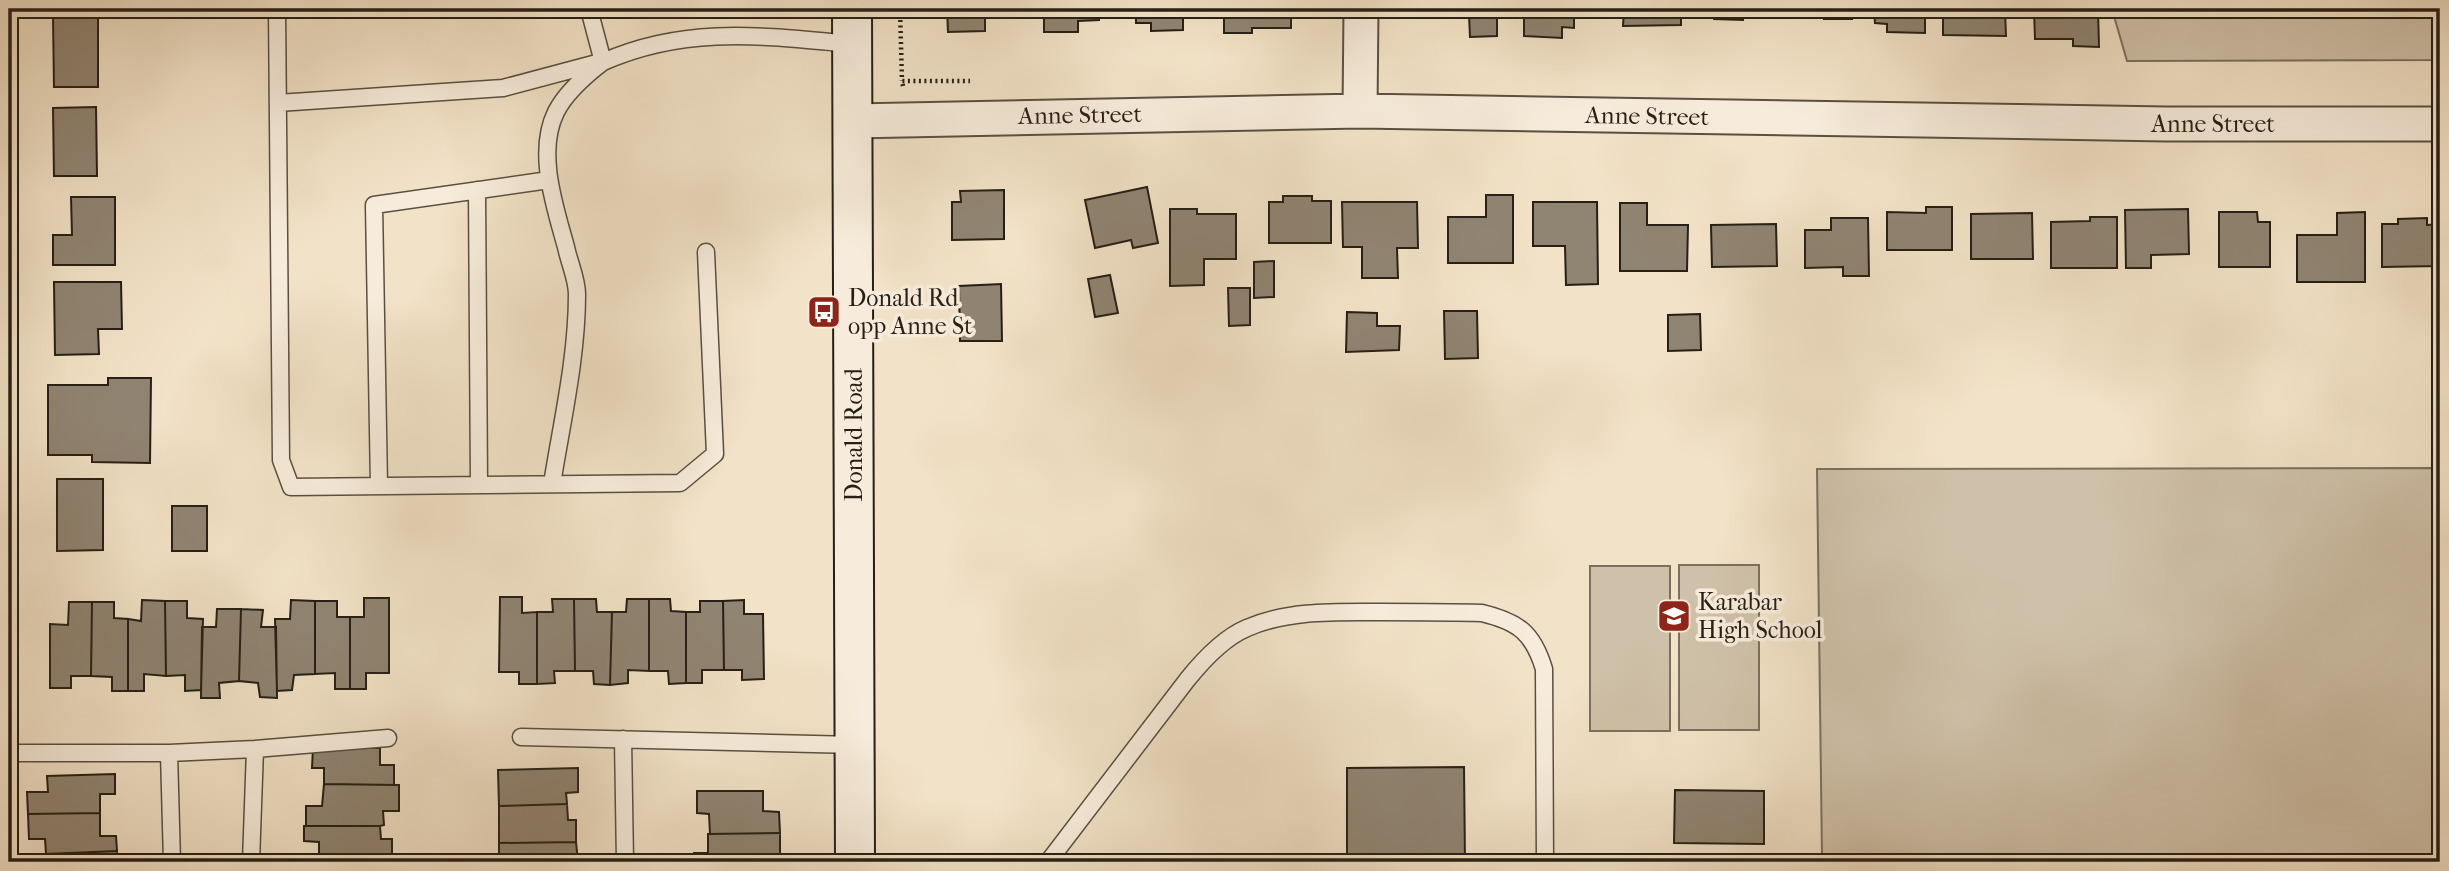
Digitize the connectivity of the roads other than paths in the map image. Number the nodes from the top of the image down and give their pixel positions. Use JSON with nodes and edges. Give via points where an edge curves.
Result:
{"nodes":[{"id":1,"x":277,"y":9,"type":"edge"},
{"id":2,"x":589,"y":9,"type":"edge"},
{"id":3,"x":1361,"y":9,"type":"edge"},
{"id":4,"x":852,"y":26,"type":"edge"},
{"id":5,"x":603,"y":62,"type":"junction"},
{"id":6,"x":278,"y":103,"type":"junction"},
{"id":7,"x":1360,"y":111,"type":"junction"},
{"id":8,"x":853,"y":121,"type":"junction"},
{"id":9,"x":2440,"y":124,"type":"edge"},
{"id":10,"x":548,"y":180,"type":"junction"},
{"id":11,"x":477,"y":190,"type":"junction"},
{"id":12,"x":706,"y":252,"type":"dead end"},
{"id":13,"x":552,"y":484,"type":"junction"},
{"id":14,"x":479,"y":485,"type":"junction"},
{"id":15,"x":379,"y":486,"type":"junction"},
{"id":16,"x":522,"y":737,"type":"dead end"},
{"id":17,"x":388,"y":738,"type":"dead end"},
{"id":18,"x":623,"y":739,"type":"junction"},
{"id":19,"x":856,"y":745,"type":"junction"},
{"id":20,"x":254,"y":749,"type":"junction"},
{"id":21,"x":9,"y":753,"type":"edge"},
{"id":22,"x":169,"y":753,"type":"junction"},
{"id":23,"x":172,"y":862,"type":"edge"},
{"id":24,"x":251,"y":862,"type":"edge"},
{"id":25,"x":625,"y":862,"type":"edge"},
{"id":26,"x":855,"y":862,"type":"edge"},
{"id":27,"x":1048,"y":862,"type":"edge"},
{"id":28,"x":1545,"y":862,"type":"edge"}],
"edges":[{"from":1,"to":6,"type":"lane"},
{"from":2,"to":5,"type":"lane"},
{"from":3,"to":7,"type":"street"},
{"from":4,"to":5,"type":"lane","via":[[681,38]]},
{"from":4,"to":8,"type":"street","name":"Donald Road"},
{"from":5,"to":6,"type":"lane","via":[[503,89]]},
{"from":5,"to":10,"type":"lane","via":[[585,76],[556,112],[550,131]]},
{"from":6,"to":15,"type":"lane","via":[[281,460],[290,487]]},
{"from":7,"to":8,"type":"street","name":"Anne Street"},
{"from":7,"to":9,"type":"street","name":"Anne Street","via":[[2190,125]]},
{"from":8,"to":19,"type":"street","name":"Donald Road"},
{"from":10,"to":11,"type":"lane"},
{"from":10,"to":13,"type":"lane","via":[[577,291],[573,353]]},
{"from":11,"to":14,"type":"lane"},
{"from":11,"to":15,"type":"lane","via":[[374,205]]},
{"from":12,"to":13,"type":"lane","via":[[715,454],[680,483]]},
{"from":13,"to":14,"type":"lane"},
{"from":14,"to":15,"type":"lane"},
{"from":16,"to":18,"type":"lane"},
{"from":17,"to":20,"type":"lane"},
{"from":18,"to":19,"type":"lane"},
{"from":18,"to":25,"type":"lane"},
{"from":19,"to":26,"type":"street","name":"Donald Road"},
{"from":20,"to":22,"type":"lane"},
{"from":20,"to":24,"type":"lane"},
{"from":21,"to":22,"type":"lane"},
{"from":22,"to":23,"type":"lane"},
{"from":27,"to":28,"type":"lane","via":[[1187,680],[1222,644],[1246,628],[1276,618],[1338,612],[1482,613],[1522,628],[1537,648],[1544,669]]}]}
